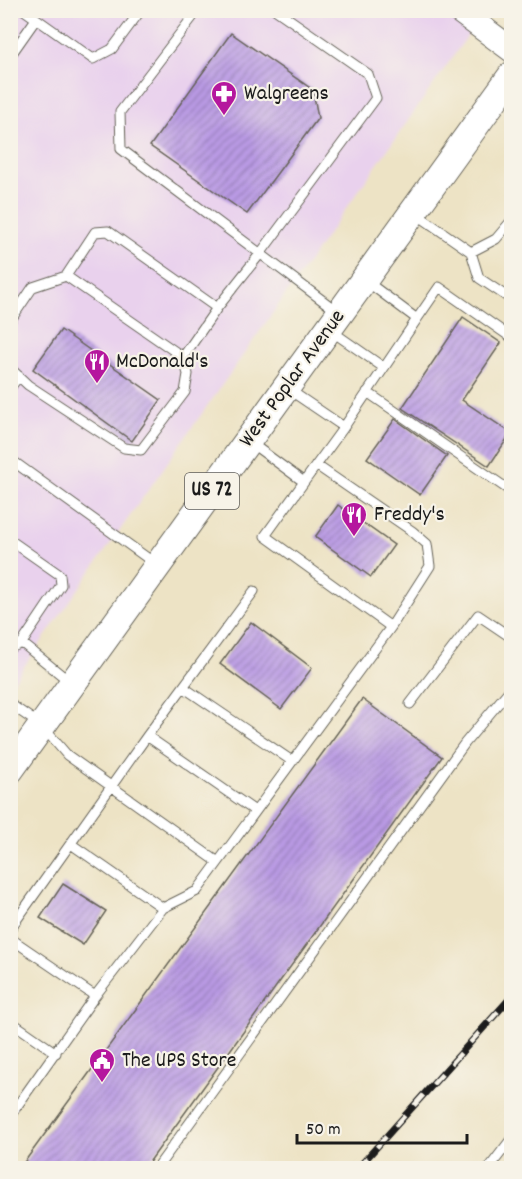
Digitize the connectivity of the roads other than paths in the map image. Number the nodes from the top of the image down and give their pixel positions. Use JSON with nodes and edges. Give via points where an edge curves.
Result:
{"nodes":[{"id":1,"x":24,"y":10,"type":"edge"},
{"id":2,"x":141,"y":10,"type":"edge"},
{"id":3,"x":198,"y":10,"type":"edge"},
{"id":4,"x":276,"y":10,"type":"edge"},
{"id":5,"x":458,"y":10,"type":"edge"},
{"id":6,"x":36,"y":19,"type":"junction"},
{"id":7,"x":512,"y":50,"type":"edge"},
{"id":8,"x":10,"y":56,"type":"edge"},
{"id":9,"x":512,"y":75,"type":"edge"},
{"id":10,"x":413,"y":212,"type":"junction"},
{"id":11,"x":512,"y":220,"type":"edge"},
{"id":12,"x":471,"y":252,"type":"junction"},
{"id":13,"x":260,"y":254,"type":"junction"},
{"id":14,"x":66,"y":276,"type":"junction"},
{"id":15,"x":364,"y":280,"type":"junction"},
{"id":16,"x":512,"y":300,"type":"edge"},
{"id":17,"x":217,"y":308,"type":"junction"},
{"id":18,"x":417,"y":319,"type":"junction"},
{"id":19,"x":10,"y":321,"type":"edge"},
{"id":20,"x":334,"y":321,"type":"junction"},
{"id":21,"x":512,"y":338,"type":"edge"},
{"id":22,"x":183,"y":357,"type":"junction"},
{"id":23,"x":383,"y":367,"type":"junction"},
{"id":24,"x":10,"y":368,"type":"edge"},
{"id":25,"x":19,"y":376,"type":"junction"},
{"id":26,"x":286,"y":387,"type":"junction"},
{"id":27,"x":10,"y":388,"type":"edge"},
{"id":28,"x":367,"y":393,"type":"junction"},
{"id":29,"x":344,"y":427,"type":"junction"},
{"id":30,"x":248,"y":441,"type":"junction"},
{"id":31,"x":10,"y":459,"type":"edge"},
{"id":32,"x":316,"y":465,"type":"junction"},
{"id":33,"x":303,"y":482,"type":"junction"},
{"id":34,"x":512,"y":492,"type":"edge"},
{"id":35,"x":10,"y":540,"type":"edge"},
{"id":36,"x":158,"y":566,"type":"junction"},
{"id":37,"x":254,"y":591,"type":"dead end"},
{"id":38,"x":391,"y":627,"type":"junction"},
{"id":39,"x":512,"y":638,"type":"edge"},
{"id":40,"x":22,"y":643,"type":"junction"},
{"id":41,"x":10,"y":648,"type":"edge"},
{"id":42,"x":73,"y":684,"type":"junction"},
{"id":43,"x":183,"y":687,"type":"junction"},
{"id":44,"x":512,"y":687,"type":"edge"},
{"id":45,"x":10,"y":704,"type":"edge"},
{"id":46,"x":410,"y":704,"type":"dead end"},
{"id":47,"x":42,"y":726,"type":"junction"},
{"id":48,"x":147,"y":736,"type":"junction"},
{"id":49,"x":292,"y":761,"type":"junction"},
{"id":50,"x":10,"y":770,"type":"edge"},
{"id":51,"x":113,"y":785,"type":"junction"},
{"id":52,"x":255,"y":811,"type":"junction"},
{"id":53,"x":71,"y":844,"type":"junction"},
{"id":54,"x":218,"y":862,"type":"junction"},
{"id":55,"x":163,"y":908,"type":"junction"},
{"id":56,"x":10,"y":929,"type":"edge"},
{"id":57,"x":10,"y":938,"type":"edge"},
{"id":58,"x":95,"y":996,"type":"junction"},
{"id":59,"x":10,"y":1021,"type":"edge"},
{"id":60,"x":56,"y":1053,"type":"junction"},
{"id":61,"x":10,"y":1116,"type":"edge"},
{"id":62,"x":512,"y":1138,"type":"edge"},
{"id":63,"x":157,"y":1168,"type":"edge"},
{"id":64,"x":489,"y":1168,"type":"edge"}],
"edges":[{"from":1,"to":6,"type":"lane"},
{"from":2,"to":6,"type":"lane","via":[[111,49],[93,59]]},
{"from":3,"to":13,"type":"lane","via":[[120,112],[121,149]]},
{"from":4,"to":13,"type":"lane","via":[[368,74],[376,98]]},
{"from":5,"to":7,"type":"main road"},
{"from":6,"to":8,"type":"lane"},
{"from":9,"to":10,"type":"main road","name":"West Poplar Avenue","number":"US 72"},
{"from":10,"to":12,"type":"lane"},
{"from":10,"to":15,"type":"main road","name":"West Poplar Avenue","number":"US 72"},
{"from":11,"to":12,"type":"lane","via":[[496,239]]},
{"from":12,"to":16,"type":"lane","via":[[479,278]]},
{"from":13,"to":17,"type":"lane"},
{"from":13,"to":20,"type":"lane"},
{"from":14,"to":17,"type":"lane","via":[[95,232],[108,231]]},
{"from":14,"to":19,"type":"lane","via":[[33,287]]},
{"from":14,"to":22,"type":"lane"},
{"from":15,"to":18,"type":"lane"},
{"from":15,"to":20,"type":"main road","name":"West Poplar Avenue","number":"US 72"},
{"from":17,"to":22,"type":"lane"},
{"from":18,"to":21,"type":"lane","via":[[439,287]]},
{"from":18,"to":23,"type":"lane"},
{"from":20,"to":23,"type":"lane"},
{"from":20,"to":26,"type":"main road","name":"West Poplar Avenue","number":"US 72"},
{"from":22,"to":25,"type":"lane","via":[[188,374],[185,392],[141,450],[124,448]]},
{"from":23,"to":28,"type":"lane"},
{"from":24,"to":25,"type":"lane"},
{"from":25,"to":27,"type":"lane"},
{"from":26,"to":29,"type":"lane"},
{"from":26,"to":30,"type":"main road","name":"West Poplar Avenue","number":"US 72"},
{"from":28,"to":29,"type":"lane"},
{"from":28,"to":34,"type":"lane"},
{"from":29,"to":32,"type":"lane"},
{"from":30,"to":33,"type":"lane"},
{"from":30,"to":36,"type":"main road","name":"West Poplar Avenue","number":"US 72"},
{"from":31,"to":36,"type":"lane"},
{"from":32,"to":33,"type":"lane"},
{"from":32,"to":38,"type":"lane","via":[[427,544],[430,566]]},
{"from":33,"to":38,"type":"lane","via":[[265,536]]},
{"from":35,"to":40,"type":"lane","via":[[60,575],[61,585]]},
{"from":36,"to":42,"type":"main road","name":"West Poplar Avenue","number":"US 72"},
{"from":37,"to":43,"type":"lane"},
{"from":38,"to":49,"type":"lane"},
{"from":39,"to":46,"type":"lane","via":[[478,615]]},
{"from":40,"to":41,"type":"lane"},
{"from":40,"to":42,"type":"lane"},
{"from":42,"to":47,"type":"main road","name":"West Poplar Avenue","number":"US 72"},
{"from":43,"to":48,"type":"lane"},
{"from":43,"to":49,"type":"lane"},
{"from":44,"to":63,"type":"lane","via":[[465,743]]},
{"from":45,"to":47,"type":"lane"},
{"from":47,"to":50,"type":"main road","name":"West Poplar Avenue","number":"US 72"},
{"from":47,"to":51,"type":"lane","via":[[67,755]]},
{"from":48,"to":51,"type":"lane"},
{"from":48,"to":52,"type":"lane"},
{"from":49,"to":52,"type":"lane"},
{"from":51,"to":53,"type":"lane"},
{"from":51,"to":54,"type":"lane"},
{"from":52,"to":54,"type":"lane"},
{"from":53,"to":55,"type":"lane"},
{"from":53,"to":56,"type":"lane"},
{"from":54,"to":55,"type":"lane","via":[[197,891]]},
{"from":55,"to":58,"type":"lane"},
{"from":57,"to":58,"type":"lane"},
{"from":58,"to":60,"type":"lane"},
{"from":59,"to":60,"type":"lane"},
{"from":60,"to":61,"type":"lane"},
{"from":62,"to":64,"type":"lane"}]}
